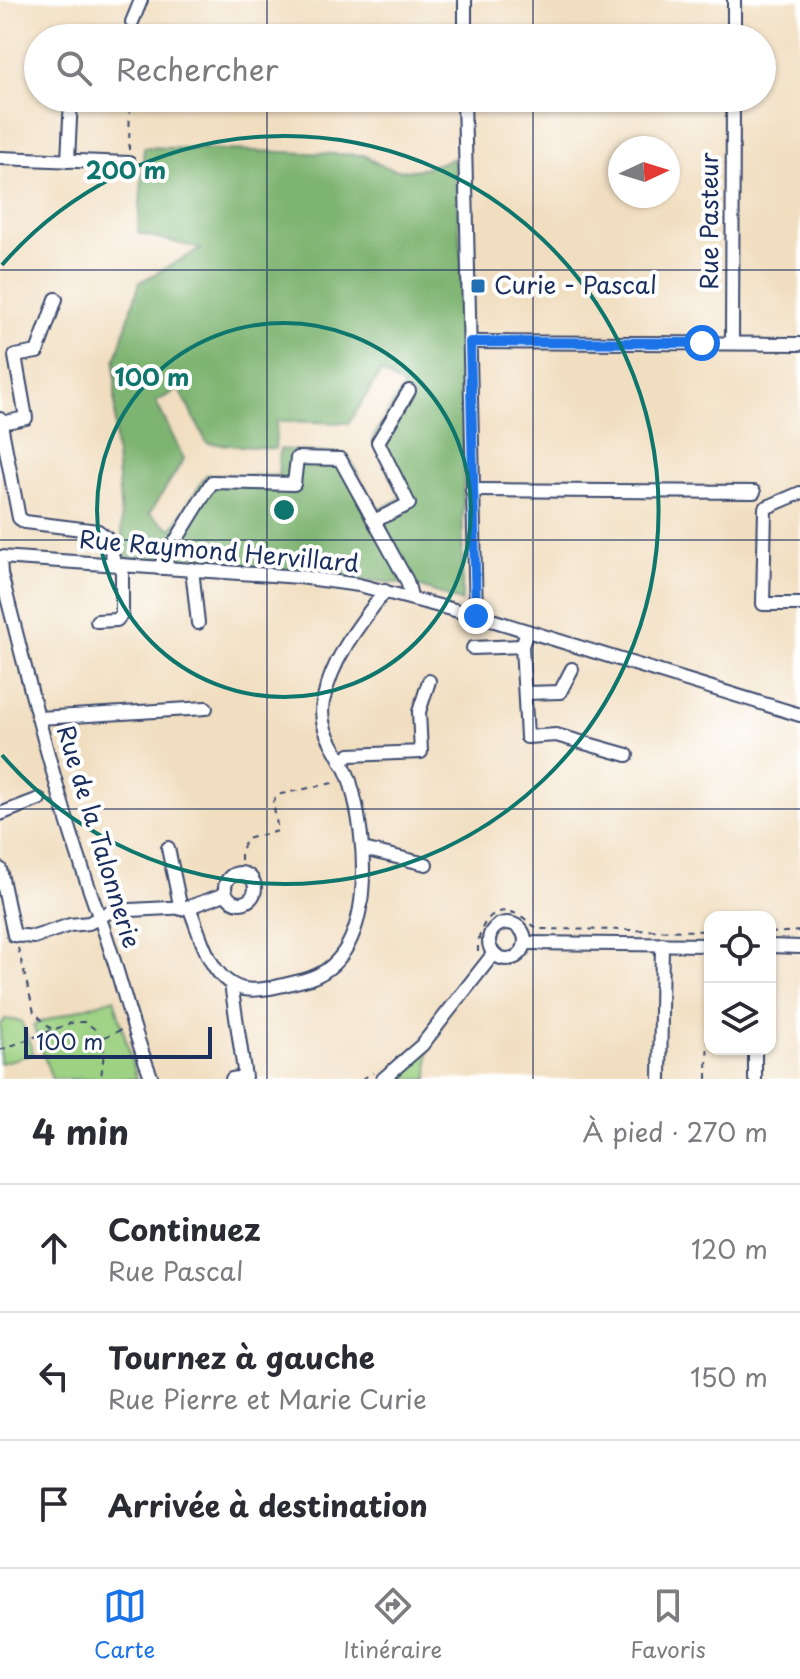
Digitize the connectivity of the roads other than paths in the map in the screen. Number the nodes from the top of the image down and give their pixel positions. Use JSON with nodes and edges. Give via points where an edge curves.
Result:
{"nodes":[{"id":1,"x":141,"y":0,"type":"edge"},
{"id":2,"x":465,"y":0,"type":"edge"},
{"id":3,"x":734,"y":0,"type":"edge"},
{"id":4,"x":132,"y":22,"type":"dead end"},
{"id":5,"x":465,"y":24,"type":"edge"},
{"id":6,"x":734,"y":24,"type":"edge"},
{"id":7,"x":70,"y":112,"type":"edge"},
{"id":8,"x":464,"y":112,"type":"edge"},
{"id":9,"x":733,"y":112,"type":"edge"},
{"id":10,"x":0,"y":158,"type":"edge"},
{"id":11,"x":68,"y":161,"type":"junction"},
{"id":12,"x":129,"y":163,"type":"road end"},
{"id":13,"x":56,"y":299,"type":"dead end"},
{"id":14,"x":470,"y":342,"type":"junction"},
{"id":15,"x":732,"y":343,"type":"junction"},
{"id":16,"x":800,"y":344,"type":"edge"},
{"id":17,"x":409,"y":391,"type":"dead end"},
{"id":18,"x":0,"y":421,"type":"edge"},
{"id":19,"x":472,"y":490,"type":"junction"},
{"id":20,"x":754,"y":492,"type":"dead end"},
{"id":21,"x":800,"y":493,"type":"edge"},
{"id":22,"x":374,"y":521,"type":"junction"},
{"id":23,"x":0,"y":557,"type":"edge"},
{"id":24,"x":118,"y":564,"type":"junction"},
{"id":25,"x":159,"y":568,"type":"junction"},
{"id":26,"x":192,"y":569,"type":"junction"},
{"id":27,"x":385,"y":591,"type":"junction"},
{"id":28,"x":411,"y":596,"type":"junction"},
{"id":29,"x":800,"y":604,"type":"edge"},
{"id":30,"x":476,"y":616,"type":"junction"},
{"id":31,"x":97,"y":621,"type":"dead end"},
{"id":32,"x":198,"y":623,"type":"dead end"},
{"id":33,"x":527,"y":631,"type":"junction"},
{"id":34,"x":522,"y":646,"type":"junction"},
{"id":35,"x":473,"y":648,"type":"dead end"},
{"id":36,"x":572,"y":669,"type":"dead end"},
{"id":37,"x":429,"y":681,"type":"dead end"},
{"id":38,"x":525,"y":693,"type":"junction"},
{"id":39,"x":206,"y":708,"type":"dead end"},
{"id":40,"x":800,"y":715,"type":"edge"},
{"id":41,"x":39,"y":718,"type":"junction"},
{"id":42,"x":627,"y":755,"type":"dead end"},
{"id":43,"x":341,"y":762,"type":"junction"},
{"id":44,"x":39,"y":799,"type":"dead end"},
{"id":45,"x":0,"y":814,"type":"edge"},
{"id":46,"x":168,"y":848,"type":"dead end"},
{"id":47,"x":363,"y":849,"type":"junction"},
{"id":48,"x":426,"y":864,"type":"dead end"},
{"id":49,"x":0,"y":869,"type":"edge"},
{"id":50,"x":225,"y":894,"type":"junction"},
{"id":51,"x":185,"y":908,"type":"junction"},
{"id":52,"x":100,"y":917,"type":"junction"},
{"id":53,"x":14,"y":935,"type":"junction"},
{"id":54,"x":0,"y":938,"type":"edge"},
{"id":55,"x":526,"y":943,"type":"junction"},
{"id":56,"x":662,"y":944,"type":"junction"},
{"id":57,"x":704,"y":945,"type":"edge"},
{"id":58,"x":776,"y":946,"type":"edge"},
{"id":59,"x":800,"y":947,"type":"edge"},
{"id":60,"x":494,"y":953,"type":"junction"},
{"id":61,"x":231,"y":984,"type":"junction"},
{"id":62,"x":755,"y":1055,"type":"edge"},
{"id":63,"x":152,"y":1079,"type":"edge"},
{"id":64,"x":232,"y":1079,"type":"edge"},
{"id":65,"x":383,"y":1079,"type":"edge"},
{"id":66,"x":660,"y":1079,"type":"edge"},
{"id":67,"x":755,"y":1079,"type":"edge"}],
"edges":[{"from":1,"to":4,"type":"street"},
{"from":2,"to":5,"type":"street"},
{"from":3,"to":6,"type":"street"},
{"from":7,"to":11,"type":"street"},
{"from":8,"to":14,"type":"street"},
{"from":9,"to":15,"type":"street","name":"Rue Pasteur"},
{"from":10,"to":11,"type":"street"},
{"from":11,"to":12,"type":"street"},
{"from":13,"to":18,"type":"street","via":[[37,352],[15,356],[26,418]]},
{"from":14,"to":15,"type":"street"},
{"from":14,"to":19,"type":"street"},
{"from":15,"to":16,"type":"street"},
{"from":17,"to":22,"type":"street","via":[[378,442],[409,504]]},
{"from":18,"to":24,"type":"street","via":[[19,518],[98,531],[107,538]]},
{"from":19,"to":20,"type":"street"},
{"from":19,"to":30,"type":"street","via":[[477,514]]},
{"from":21,"to":29,"type":"street","via":[[765,508],[763,604]]},
{"from":22,"to":25,"type":"street","via":[[340,459],[297,458],[294,484],[212,482]]},
{"from":22,"to":28,"type":"street"},
{"from":23,"to":24,"type":"street","name":"Rue Raymond Hervillard"},
{"from":23,"to":41,"type":"street","name":"Rue de la Talonnerie"},
{"from":24,"to":25,"type":"street","name":"Rue Raymond Hervillard"},
{"from":24,"to":31,"type":"street","via":[[122,614],[117,620]]},
{"from":25,"to":26,"type":"street","name":"Rue Raymond Hervillard"},
{"from":26,"to":27,"type":"street","name":"Rue Raymond Hervillard","via":[[300,577]]},
{"from":26,"to":32,"type":"street"},
{"from":27,"to":28,"type":"street","name":"Rue Raymond Hervillard"},
{"from":27,"to":43,"type":"street","via":[[341,651],[323,700],[325,734]]},
{"from":28,"to":30,"type":"street","name":"Rue Raymond Hervillard"},
{"from":30,"to":33,"type":"street","name":"Rue Raymond Hervillard"},
{"from":33,"to":34,"type":"street"},
{"from":33,"to":40,"type":"street","name":"Rue Raymond Hervillard"},
{"from":34,"to":35,"type":"street"},
{"from":34,"to":38,"type":"street"},
{"from":36,"to":38,"type":"street","via":[[560,692]]},
{"from":37,"to":43,"type":"street","via":[[419,712],[421,752],[350,755]]},
{"from":38,"to":42,"type":"street","via":[[527,737],[556,735]]},
{"from":39,"to":41,"type":"street"},
{"from":41,"to":52,"type":"street","name":"Rue de la Talonnerie","via":[[64,817]]},
{"from":43,"to":47,"type":"street","via":[[350,780]]},
{"from":44,"to":45,"type":"street"},
{"from":46,"to":51,"type":"street"},
{"from":47,"to":48,"type":"street"},
{"from":47,"to":61,"type":"street","via":[[364,888],[348,946],[337,962],[320,975],[281,985],[255,990]]},
{"from":49,"to":53,"type":"street"},
{"from":50,"to":50,"type":"street","via":[[239,903],[253,896],[254,881],[241,872],[227,879]]},
{"from":50,"to":51,"type":"street"},
{"from":51,"to":52,"type":"street","via":[[111,911]]},
{"from":51,"to":61,"type":"street","via":[[216,971]]},
{"from":52,"to":53,"type":"street","via":[[34,937]]},
{"from":52,"to":63,"type":"street","name":"Rue de la Talonnerie","via":[[131,1027]]},
{"from":53,"to":54,"type":"street"},
{"from":55,"to":56,"type":"street"},
{"from":55,"to":60,"type":"street","via":[[513,958]]},
{"from":55,"to":60,"type":"street","via":[[522,930],[504,923],[490,935]]},
{"from":56,"to":57,"type":"street"},
{"from":56,"to":66,"type":"street"},
{"from":58,"to":59,"type":"street"},
{"from":60,"to":65,"type":"street","via":[[422,1045]]},
{"from":61,"to":64,"type":"street","via":[[245,1077]]},
{"from":62,"to":67,"type":"street"}]}
